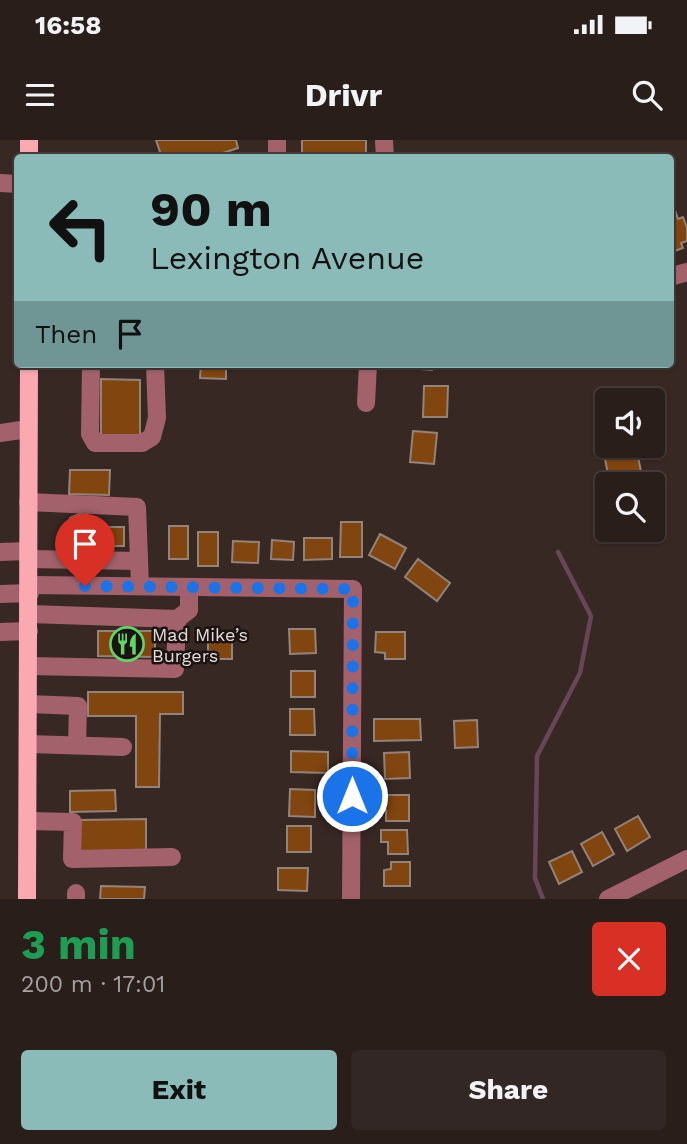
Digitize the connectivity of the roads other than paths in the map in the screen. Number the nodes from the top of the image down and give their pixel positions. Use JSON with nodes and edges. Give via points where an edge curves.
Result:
{"nodes":[{"id":1,"x":29,"y":368,"type":"edge"},
{"id":2,"x":91,"y":368,"type":"edge"},
{"id":3,"x":155,"y":368,"type":"edge"},
{"id":4,"x":368,"y":368,"type":"edge"},
{"id":5,"x":366,"y":402,"type":"dead end"},
{"id":6,"x":28,"y":429,"type":"junction"},
{"id":7,"x":0,"y":433,"type":"edge"},
{"id":8,"x":28,"y":502,"type":"junction"},
{"id":9,"x":0,"y":552,"type":"edge"},
{"id":10,"x":28,"y":555,"type":"junction"},
{"id":11,"x":139,"y":561,"type":"junction"},
{"id":12,"x":140,"y":586,"type":"junction"},
{"id":13,"x":189,"y":587,"type":"junction"},
{"id":14,"x":30,"y":589,"type":"junction"},
{"id":15,"x":0,"y":594,"type":"edge"},
{"id":16,"x":177,"y":619,"type":"junction"},
{"id":17,"x":29,"y":622,"type":"junction"},
{"id":18,"x":0,"y":632,"type":"edge"},
{"id":19,"x":29,"y":667,"type":"junction"},
{"id":20,"x":29,"y":704,"type":"junction"},
{"id":21,"x":29,"y":744,"type":"junction"},
{"id":22,"x":77,"y":745,"type":"junction"},
{"id":23,"x":123,"y":747,"type":"dead end"},
{"id":24,"x":28,"y":821,"type":"junction"},
{"id":25,"x":172,"y":857,"type":"dead end"},
{"id":26,"x":687,"y":859,"type":"edge"},
{"id":27,"x":27,"y":899,"type":"edge"},
{"id":28,"x":351,"y":899,"type":"edge"},
{"id":29,"x":608,"y":899,"type":"edge"}],
"edges":[{"from":1,"to":6,"type":"main road"},
{"from":2,"to":3,"type":"street","via":[[90,434],[95,443],[142,443],[152,437],[157,418]]},
{"from":4,"to":5,"type":"street"},
{"from":6,"to":7,"type":"street"},
{"from":6,"to":8,"type":"main road"},
{"from":8,"to":10,"type":"main road"},
{"from":8,"to":11,"type":"street","via":[[137,507]]},
{"from":9,"to":10,"type":"street"},
{"from":10,"to":11,"type":"street"},
{"from":10,"to":14,"type":"main road"},
{"from":11,"to":12,"type":"street"},
{"from":12,"to":13,"type":"street"},
{"from":12,"to":14,"type":"street"},
{"from":13,"to":16,"type":"street","via":[[189,610]]},
{"from":13,"to":28,"type":"street","via":[[353,589]]},
{"from":14,"to":15,"type":"street"},
{"from":14,"to":17,"type":"main road"},
{"from":16,"to":17,"type":"street"},
{"from":16,"to":19,"type":"street","via":[[175,669]]},
{"from":17,"to":18,"type":"street"},
{"from":17,"to":19,"type":"main road"},
{"from":19,"to":20,"type":"main road"},
{"from":20,"to":21,"type":"main road"},
{"from":20,"to":22,"type":"street","via":[[78,706]]},
{"from":21,"to":22,"type":"street"},
{"from":21,"to":24,"type":"main road"},
{"from":22,"to":23,"type":"street"},
{"from":24,"to":25,"type":"street","via":[[72,822],[72,859]]},
{"from":24,"to":27,"type":"main road"},
{"from":26,"to":29,"type":"street"}]}
